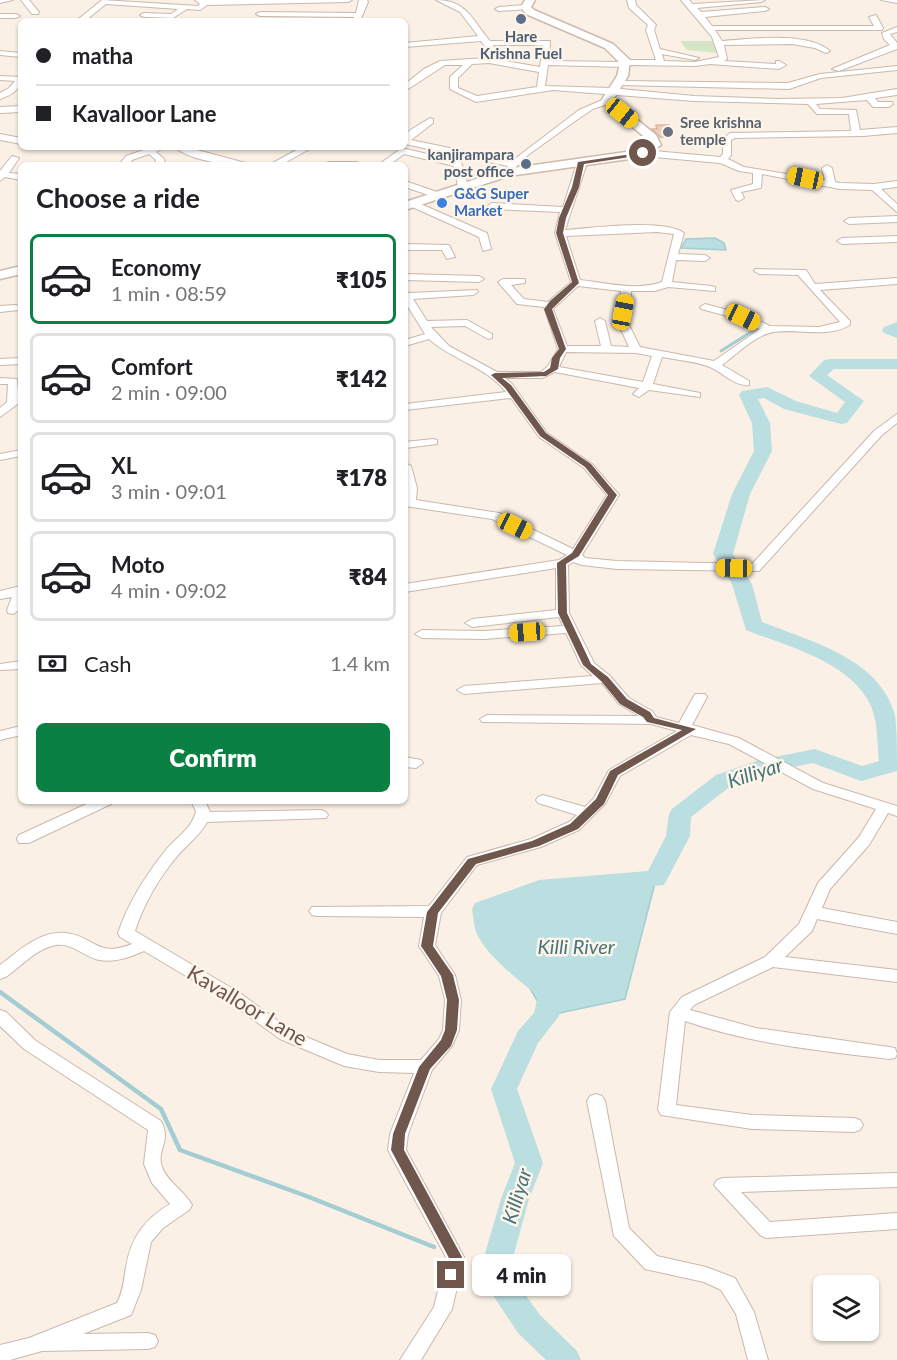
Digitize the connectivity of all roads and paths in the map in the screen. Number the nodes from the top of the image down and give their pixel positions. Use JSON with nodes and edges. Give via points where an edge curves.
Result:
{"nodes":[{"id":1,"x":9,"y":0,"type":"edge"},
{"id":2,"x":25,"y":0,"type":"edge"},
{"id":3,"x":348,"y":0,"type":"edge"},
{"id":4,"x":363,"y":0,"type":"edge"},
{"id":5,"x":440,"y":0,"type":"edge"},
{"id":6,"x":631,"y":0,"type":"edge"},
{"id":7,"x":760,"y":0,"type":"edge"},
{"id":8,"x":885,"y":0,"type":"edge"},
{"id":9,"x":0,"y":1,"type":"edge"},
{"id":10,"x":106,"y":1,"type":"edge"},
{"id":11,"x":202,"y":1,"type":"edge"},
{"id":12,"x":137,"y":2,"type":"edge"},
{"id":13,"x":281,"y":2,"type":"junction"},
{"id":14,"x":897,"y":2,"type":"edge"},
{"id":15,"x":528,"y":3,"type":"edge"},
{"id":16,"x":689,"y":3,"type":"edge"},
{"id":17,"x":185,"y":7,"type":"junction"},
{"id":18,"x":499,"y":9,"type":"dead end"},
{"id":19,"x":765,"y":9,"type":"dead end"},
{"id":20,"x":35,"y":12,"type":"dead end"},
{"id":21,"x":260,"y":14,"type":"dead end"},
{"id":22,"x":277,"y":14,"type":"junction"},
{"id":23,"x":144,"y":15,"type":"dead end"},
{"id":24,"x":699,"y":15,"type":"junction"},
{"id":25,"x":0,"y":16,"type":"edge"},
{"id":26,"x":16,"y":16,"type":"dead end"},
{"id":27,"x":873,"y":16,"type":"dead end"},
{"id":28,"x":84,"y":18,"type":"edge"},
{"id":29,"x":274,"y":18,"type":"edge"},
{"id":30,"x":357,"y":18,"type":"edge"},
{"id":31,"x":708,"y":28,"type":"junction"},
{"id":32,"x":798,"y":28,"type":"junction"},
{"id":33,"x":897,"y":29,"type":"edge"},
{"id":34,"x":486,"y":40,"type":"junction"},
{"id":35,"x":721,"y":43,"type":"junction"},
{"id":36,"x":808,"y":44,"type":"junction"},
{"id":37,"x":408,"y":45,"type":"edge"},
{"id":38,"x":896,"y":46,"type":"edge"},
{"id":39,"x":658,"y":51,"type":"junction"},
{"id":40,"x":826,"y":51,"type":"dead end"},
{"id":41,"x":0,"y":53,"type":"edge"},
{"id":42,"x":18,"y":55,"type":"edge"},
{"id":43,"x":489,"y":61,"type":"junction"},
{"id":44,"x":469,"y":63,"type":"junction"},
{"id":45,"x":706,"y":63,"type":"junction"},
{"id":46,"x":779,"y":63,"type":"dead end"},
{"id":47,"x":521,"y":64,"type":"junction"},
{"id":48,"x":626,"y":64,"type":"junction"},
{"id":49,"x":661,"y":64,"type":"junction"},
{"id":50,"x":546,"y":66,"type":"junction"},
{"id":51,"x":897,"y":68,"type":"edge"},
{"id":52,"x":503,"y":70,"type":"dead end"},
{"id":53,"x":820,"y":76,"type":"junction"},
{"id":54,"x":0,"y":78,"type":"edge"},
{"id":55,"x":18,"y":79,"type":"edge"},
{"id":56,"x":18,"y":83,"type":"edge"},
{"id":57,"x":621,"y":83,"type":"junction"},
{"id":58,"x":408,"y":86,"type":"edge"},
{"id":59,"x":541,"y":88,"type":"junction"},
{"id":60,"x":897,"y":92,"type":"edge"},
{"id":61,"x":609,"y":95,"type":"junction"},
{"id":62,"x":0,"y":96,"type":"edge"},
{"id":63,"x":868,"y":96,"type":"junction"},
{"id":64,"x":811,"y":103,"type":"dead end"},
{"id":65,"x":889,"y":104,"type":"dead end"},
{"id":66,"x":0,"y":110,"type":"edge"},
{"id":67,"x":18,"y":110,"type":"edge"},
{"id":68,"x":430,"y":121,"type":"dead end"},
{"id":69,"x":897,"y":130,"type":"edge"},
{"id":70,"x":856,"y":133,"type":"junction"},
{"id":71,"x":0,"y":137,"type":"edge"},
{"id":72,"x":408,"y":137,"type":"edge"},
{"id":73,"x":446,"y":138,"type":"dead end"},
{"id":74,"x":18,"y":140,"type":"edge"},
{"id":75,"x":408,"y":142,"type":"edge"},
{"id":76,"x":438,"y":149,"type":"junction"},
{"id":77,"x":187,"y":150,"type":"edge"},
{"id":78,"x":303,"y":150,"type":"edge"},
{"id":79,"x":150,"y":151,"type":"joint"},
{"id":80,"x":643,"y":153,"type":"junction"},
{"id":81,"x":688,"y":157,"type":"junction"},
{"id":82,"x":15,"y":158,"type":"dead end"},
{"id":83,"x":437,"y":159,"type":"junction"},
{"id":84,"x":219,"y":160,"type":"junction"},
{"id":85,"x":722,"y":160,"type":"junction"},
{"id":86,"x":126,"y":162,"type":"edge"},
{"id":87,"x":160,"y":162,"type":"edge"},
{"id":88,"x":215,"y":162,"type":"edge"},
{"id":89,"x":231,"y":162,"type":"edge"},
{"id":90,"x":279,"y":162,"type":"edge"},
{"id":91,"x":387,"y":162,"type":"edge"},
{"id":92,"x":582,"y":162,"type":"junction"},
{"id":93,"x":793,"y":165,"type":"dead end"},
{"id":94,"x":422,"y":167,"type":"dead end"},
{"id":95,"x":510,"y":168,"type":"junction"},
{"id":96,"x":827,"y":168,"type":"dead end"},
{"id":97,"x":690,"y":169,"type":"dead end"},
{"id":98,"x":758,"y":171,"type":"junction"},
{"id":99,"x":1,"y":175,"type":"edge"},
{"id":100,"x":792,"y":176,"type":"junction"},
{"id":101,"x":18,"y":177,"type":"edge"},
{"id":102,"x":897,"y":184,"type":"edge"},
{"id":103,"x":408,"y":185,"type":"edge"},
{"id":104,"x":464,"y":186,"type":"junction"},
{"id":105,"x":834,"y":188,"type":"junction"},
{"id":106,"x":870,"y":190,"type":"junction"},
{"id":107,"x":437,"y":195,"type":"junction"},
{"id":108,"x":739,"y":198,"type":"dead end"},
{"id":109,"x":409,"y":205,"type":"edge"},
{"id":110,"x":492,"y":206,"type":"dead end"},
{"id":111,"x":897,"y":209,"type":"edge"},
{"id":112,"x":567,"y":210,"type":"junction"},
{"id":113,"x":897,"y":219,"type":"edge"},
{"id":114,"x":849,"y":221,"type":"dead end"},
{"id":115,"x":897,"y":231,"type":"edge"},
{"id":116,"x":864,"y":232,"type":"dead end"},
{"id":117,"x":560,"y":233,"type":"junction"},
{"id":118,"x":897,"y":239,"type":"edge"},
{"id":119,"x":842,"y":241,"type":"dead end"},
{"id":120,"x":408,"y":247,"type":"edge"},
{"id":121,"x":486,"y":249,"type":"dead end"},
{"id":122,"x":450,"y":257,"type":"dead end"},
{"id":123,"x":672,"y":257,"type":"junction"},
{"id":124,"x":705,"y":258,"type":"dead end"},
{"id":125,"x":897,"y":270,"type":"edge"},
{"id":126,"x":18,"y":271,"type":"edge"},
{"id":127,"x":759,"y":271,"type":"dead end"},
{"id":128,"x":897,"y":274,"type":"edge"},
{"id":129,"x":0,"y":275,"type":"edge"},
{"id":130,"x":408,"y":277,"type":"edge"},
{"id":131,"x":479,"y":279,"type":"dead end"},
{"id":132,"x":520,"y":281,"type":"dead end"},
{"id":133,"x":897,"y":281,"type":"edge"},
{"id":134,"x":576,"y":283,"type":"junction"},
{"id":135,"x":667,"y":284,"type":"junction"},
{"id":136,"x":814,"y":287,"type":"junction"},
{"id":137,"x":626,"y":288,"type":"junction"},
{"id":138,"x":711,"y":289,"type":"dead end"},
{"id":139,"x":473,"y":292,"type":"dead end"},
{"id":140,"x":408,"y":301,"type":"edge"},
{"id":141,"x":551,"y":304,"type":"junction"},
{"id":142,"x":705,"y":307,"type":"dead end"},
{"id":143,"x":15,"y":308,"type":"dead end"},
{"id":144,"x":0,"y":309,"type":"edge"},
{"id":145,"x":600,"y":321,"type":"dead end"},
{"id":146,"x":428,"y":330,"type":"junction"},
{"id":147,"x":770,"y":330,"type":"junction"},
{"id":148,"x":488,"y":336,"type":"dead end"},
{"id":149,"x":408,"y":341,"type":"edge"},
{"id":150,"x":563,"y":349,"type":"junction"},
{"id":151,"x":608,"y":350,"type":"junction"},
{"id":152,"x":636,"y":350,"type":"junction"},
{"id":153,"x":658,"y":353,"type":"junction"},
{"id":154,"x":0,"y":362,"type":"edge"},
{"id":155,"x":18,"y":362,"type":"edge"},
{"id":156,"x":715,"y":365,"type":"junction"},
{"id":157,"x":554,"y":369,"type":"junction"},
{"id":158,"x":495,"y":375,"type":"junction"},
{"id":159,"x":0,"y":381,"type":"edge"},
{"id":160,"x":745,"y":383,"type":"dead end"},
{"id":161,"x":648,"y":386,"type":"junction"},
{"id":162,"x":639,"y":393,"type":"dead end"},
{"id":163,"x":514,"y":394,"type":"junction"},
{"id":164,"x":696,"y":395,"type":"dead end"},
{"id":165,"x":0,"y":402,"type":"edge"},
{"id":166,"x":17,"y":403,"type":"edge"},
{"id":167,"x":408,"y":407,"type":"edge"},
{"id":168,"x":0,"y":414,"type":"edge"},
{"id":169,"x":897,"y":417,"type":"edge"},
{"id":170,"x":433,"y":442,"type":"dead end"},
{"id":171,"x":408,"y":444,"type":"edge"},
{"id":172,"x":18,"y":454,"type":"edge"},
{"id":173,"x":0,"y":457,"type":"edge"},
{"id":174,"x":408,"y":476,"type":"edge"},
{"id":175,"x":408,"y":498,"type":"edge"},
{"id":176,"x":408,"y":502,"type":"edge"},
{"id":177,"x":576,"y":555,"type":"junction"},
{"id":178,"x":561,"y":563,"type":"junction"},
{"id":179,"x":408,"y":588,"type":"edge"},
{"id":180,"x":0,"y":595,"type":"edge"},
{"id":181,"x":18,"y":600,"type":"edge"},
{"id":182,"x":562,"y":613,"type":"junction"},
{"id":183,"x":472,"y":623,"type":"dead end"},
{"id":184,"x":570,"y":629,"type":"junction"},
{"id":185,"x":422,"y":634,"type":"dead end"},
{"id":186,"x":18,"y":665,"type":"edge"},
{"id":187,"x":4,"y":667,"type":"dead end"},
{"id":188,"x":605,"y":679,"type":"junction"},
{"id":189,"x":464,"y":690,"type":"dead end"},
{"id":190,"x":700,"y":697,"type":"dead end"},
{"id":191,"x":487,"y":719,"type":"dead end"},
{"id":192,"x":651,"y":720,"type":"junction"},
{"id":193,"x":688,"y":728,"type":"junction"},
{"id":194,"x":18,"y":731,"type":"edge"},
{"id":195,"x":0,"y":736,"type":"edge"},
{"id":196,"x":543,"y":800,"type":"dead end"},
{"id":197,"x":100,"y":804,"type":"edge"},
{"id":198,"x":200,"y":809,"type":"edge"},
{"id":199,"x":891,"y":809,"type":"edge"},
{"id":200,"x":588,"y":813,"type":"junction"},
{"id":201,"x":321,"y":815,"type":"dead end"},
{"id":202,"x":24,"y":839,"type":"dead end"},
{"id":203,"x":317,"y":911,"type":"dead end"},
{"id":204,"x":433,"y":912,"type":"junction"},
{"id":205,"x":812,"y":912,"type":"junction"},
{"id":206,"x":897,"y":928,"type":"edge"},
{"id":207,"x":144,"y":945,"type":"junction"},
{"id":208,"x":771,"y":961,"type":"junction"},
{"id":209,"x":0,"y":973,"type":"edge"},
{"id":210,"x":897,"y":976,"type":"edge"},
{"id":211,"x":678,"y":1012,"type":"junction"},
{"id":212,"x":0,"y":1016,"type":"edge"},
{"id":213,"x":889,"y":1053,"type":"dead end"},
{"id":214,"x":425,"y":1067,"type":"junction"},
{"id":215,"x":596,"y":1101,"type":"dead end"},
{"id":216,"x":854,"y":1125,"type":"dead end"},
{"id":217,"x":897,"y":1180,"type":"edge"},
{"id":218,"x":897,"y":1221,"type":"edge"},
{"id":219,"x":148,"y":1341,"type":"dead end"},
{"id":220,"x":28,"y":1347,"type":"junction"},
{"id":221,"x":0,"y":1354,"type":"edge"},
{"id":222,"x":410,"y":1360,"type":"edge"},
{"id":223,"x":758,"y":1360,"type":"edge"}],
"edges":[{"from":1,"to":9,"type":"street"},
{"from":2,"to":20,"type":"street"},
{"from":3,"to":13,"type":"street"},
{"from":4,"to":30,"type":"street"},
{"from":5,"to":34,"type":"street","via":[[463,10]]},
{"from":6,"to":39,"type":"street","via":[[632,6],[652,25],[650,30]]},
{"from":7,"to":16,"type":"street"},
{"from":8,"to":14,"type":"street"},
{"from":10,"to":12,"type":"street"},
{"from":10,"to":28,"type":"street"},
{"from":11,"to":13,"type":"street"},
{"from":11,"to":17,"type":"street","via":[[200,8]]},
{"from":12,"to":17,"type":"street"},
{"from":13,"to":22,"type":"street"},
{"from":15,"to":18,"type":"street"},
{"from":15,"to":48,"type":"main road","via":[[530,12],[609,46]]},
{"from":16,"to":24,"type":"street"},
{"from":17,"to":23,"type":"street","via":[[173,16]]},
{"from":19,"to":24,"type":"street"},
{"from":21,"to":22,"type":"street"},
{"from":22,"to":29,"type":"street"},
{"from":22,"to":30,"type":"street"},
{"from":24,"to":31,"type":"street"},
{"from":25,"to":26,"type":"street"},
{"from":27,"to":32,"type":"street","via":[[879,28]]},
{"from":31,"to":32,"type":"street"},
{"from":31,"to":35,"type":"street"},
{"from":32,"to":36,"type":"street"},
{"from":33,"to":38,"type":"street","via":[[886,33]]},
{"from":34,"to":37,"type":"street"},
{"from":34,"to":43,"type":"street"},
{"from":34,"to":50,"type":"street","via":[[548,43]]},
{"from":35,"to":36,"type":"street"},
{"from":35,"to":45,"type":"street","via":[[725,57]]},
{"from":36,"to":40,"type":"street","via":[[820,45]]},
{"from":38,"to":53,"type":"street"},
{"from":39,"to":45,"type":"street"},
{"from":39,"to":49,"type":"street"},
{"from":41,"to":42,"type":"street"},
{"from":43,"to":44,"type":"street"},
{"from":43,"to":47,"type":"street"},
{"from":44,"to":58,"type":"street","via":[[443,63]]},
{"from":44,"to":59,"type":"street","via":[[454,77],[454,89],[476,99]]},
{"from":45,"to":46,"type":"street","via":[[779,67]]},
{"from":45,"to":49,"type":"street"},
{"from":47,"to":50,"type":"street"},
{"from":47,"to":52,"type":"street","via":[[521,71]]},
{"from":48,"to":49,"type":"street"},
{"from":48,"to":50,"type":"street"},
{"from":48,"to":57,"type":"main road"},
{"from":50,"to":59,"type":"street"},
{"from":51,"to":53,"type":"street"},
{"from":53,"to":57,"type":"street","via":[[789,86]]},
{"from":54,"to":55,"type":"street"},
{"from":56,"to":62,"type":"street"},
{"from":57,"to":61,"type":"main road"},
{"from":59,"to":61,"type":"street"},
{"from":60,"to":63,"type":"street"},
{"from":61,"to":63,"type":"street","via":[[773,102]]},
{"from":61,"to":80,"type":"main road","via":[[652,137],[655,145]]},
{"from":61,"to":95,"type":"street","via":[[526,150]]},
{"from":63,"to":65,"type":"street","via":[[876,105]]},
{"from":64,"to":70,"type":"street","via":[[817,111],[853,112]]},
{"from":66,"to":67,"type":"street"},
{"from":68,"to":72,"type":"street"},
{"from":69,"to":70,"type":"street"},
{"from":70,"to":85,"type":"street","via":[[733,135],[727,139],[727,154]]},
{"from":71,"to":74,"type":"street"},
{"from":73,"to":76,"type":"street"},
{"from":75,"to":76,"type":"street"},
{"from":76,"to":95,"type":"street"},
{"from":77,"to":84,"type":"street"},
{"from":78,"to":90,"type":"street"},
{"from":79,"to":86,"type":"street"},
{"from":79,"to":87,"type":"street"},
{"from":80,"to":81,"type":"street"},
{"from":80,"to":92,"type":"main road"},
{"from":81,"to":85,"type":"street"},
{"from":81,"to":97,"type":"street"},
{"from":82,"to":99,"type":"street"},
{"from":83,"to":91,"type":"street","via":[[402,151]]},
{"from":83,"to":94,"type":"street"},
{"from":83,"to":104,"type":"street","via":[[458,164]]},
{"from":84,"to":88,"type":"street"},
{"from":84,"to":89,"type":"street"},
{"from":85,"to":98,"type":"street"},
{"from":92,"to":95,"type":"main road"},
{"from":92,"to":112,"type":"street"},
{"from":93,"to":100,"type":"street"},
{"from":95,"to":104,"type":"main road"},
{"from":96,"to":105,"type":"street"},
{"from":98,"to":100,"type":"street"},
{"from":98,"to":108,"type":"street","via":[[758,186],[736,190]]},
{"from":99,"to":101,"type":"street"},
{"from":100,"to":105,"type":"street"},
{"from":102,"to":106,"type":"street"},
{"from":103,"to":107,"type":"street"},
{"from":104,"to":107,"type":"main road"},
{"from":105,"to":106,"type":"street"},
{"from":106,"to":111,"type":"street"},
{"from":107,"to":109,"type":"main road"},
{"from":109,"to":121,"type":"street","via":[[484,235]]},
{"from":110,"to":112,"type":"street"},
{"from":112,"to":117,"type":"street"},
{"from":113,"to":114,"type":"street"},
{"from":115,"to":116,"type":"street"},
{"from":117,"to":123,"type":"street","via":[[674,230],[680,234]]},
{"from":117,"to":134,"type":"street"},
{"from":118,"to":119,"type":"street"},
{"from":120,"to":122,"type":"street","via":[[446,247]]},
{"from":123,"to":124,"type":"street"},
{"from":123,"to":135,"type":"street"},
{"from":125,"to":128,"type":"street"},
{"from":126,"to":129,"type":"main road"},
{"from":127,"to":136,"type":"street","via":[[802,272]]},
{"from":130,"to":131,"type":"street"},
{"from":132,"to":141,"type":"street","via":[[503,282],[521,303]]},
{"from":133,"to":136,"type":"street"},
{"from":134,"to":137,"type":"street"},
{"from":134,"to":141,"type":"street"},
{"from":135,"to":137,"type":"street"},
{"from":135,"to":138,"type":"street"},
{"from":136,"to":147,"type":"street","via":[[846,321],[845,325]]},
{"from":137,"to":152,"type":"street","via":[[624,325]]},
{"from":139,"to":140,"type":"street"},
{"from":140,"to":146,"type":"street"},
{"from":141,"to":150,"type":"street","via":[[548,309]]},
{"from":142,"to":147,"type":"street","via":[[743,317]]},
{"from":143,"to":144,"type":"street"},
{"from":145,"to":151,"type":"street"},
{"from":146,"to":148,"type":"street","via":[[467,323]]},
{"from":146,"to":149,"type":"street"},
{"from":146,"to":158,"type":"street","via":[[445,348]]},
{"from":147,"to":156,"type":"street"},
{"from":150,"to":151,"type":"street"},
{"from":150,"to":157,"type":"street"},
{"from":151,"to":152,"type":"street"},
{"from":152,"to":153,"type":"street"},
{"from":153,"to":156,"type":"street"},
{"from":153,"to":161,"type":"street"},
{"from":154,"to":155,"type":"street"},
{"from":156,"to":160,"type":"street"},
{"from":157,"to":158,"type":"street","via":[[542,375]]},
{"from":157,"to":161,"type":"street"},
{"from":158,"to":163,"type":"street"},
{"from":159,"to":166,"type":"street","via":[[13,381]]},
{"from":161,"to":162,"type":"street"},
{"from":161,"to":164,"type":"street"},
{"from":163,"to":167,"type":"street"},
{"from":163,"to":177,"type":"street","via":[[543,435],[588,466],[613,495]]},
{"from":165,"to":166,"type":"street"},
{"from":166,"to":168,"type":"street"},
{"from":169,"to":177,"type":"street","via":[[755,568],[617,565],[582,561]]},
{"from":170,"to":171,"type":"street"},
{"from":172,"to":173,"type":"street"},
{"from":174,"to":175,"type":"street"},
{"from":176,"to":177,"type":"street","via":[[495,516]]},
{"from":177,"to":178,"type":"street"},
{"from":178,"to":179,"type":"street"},
{"from":178,"to":182,"type":"street"},
{"from":180,"to":181,"type":"street"},
{"from":182,"to":183,"type":"street"},
{"from":182,"to":184,"type":"street"},
{"from":184,"to":185,"type":"street","via":[[484,635]]},
{"from":184,"to":188,"type":"street","via":[[588,665]]},
{"from":186,"to":187,"type":"street"},
{"from":188,"to":189,"type":"street"},
{"from":188,"to":192,"type":"street","via":[[624,701]]},
{"from":190,"to":193,"type":"street"},
{"from":191,"to":192,"type":"street"},
{"from":192,"to":193,"type":"street"},
{"from":193,"to":199,"type":"street","via":[[734,741],[818,786]]},
{"from":193,"to":200,"type":"street","via":[[614,773],[600,801]]},
{"from":194,"to":195,"type":"street"},
{"from":196,"to":200,"type":"street"},
{"from":197,"to":202,"type":"street"},
{"from":198,"to":201,"type":"street"},
{"from":198,"to":207,"type":"street","name":"Kavalloor Lane","via":[[198,827],[172,852],[133,910],[126,933]]},
{"from":199,"to":205,"type":"street","via":[[823,887]]},
{"from":200,"to":204,"type":"street","via":[[574,826],[536,843],[472,861]]},
{"from":203,"to":204,"type":"street"},
{"from":204,"to":214,"type":"street","via":[[427,946],[447,975],[453,1000],[447,1042]]},
{"from":205,"to":206,"type":"street"},
{"from":205,"to":208,"type":"street","via":[[806,927]]},
{"from":207,"to":209,"type":"street","via":[[121,954],[104,955],[74,940],[52,940],[35,947]]},
{"from":207,"to":214,"type":"street","name":"Kavalloor Lane","via":[[234,997],[286,1035],[344,1060]]},
{"from":208,"to":210,"type":"street"},
{"from":208,"to":211,"type":"street","via":[[688,1001]]},
{"from":211,"to":213,"type":"street","via":[[775,1039]]},
{"from":211,"to":216,"type":"street","via":[[667,1110],[752,1122]]},
{"from":212,"to":220,"type":"street","via":[[30,1045],[155,1126],[158,1136],[153,1163],[168,1191],[183,1205],[149,1229],[137,1251],[131,1298],[124,1309]]},
{"from":214,"to":222,"type":"street","via":[[399,1134],[397,1150],[455,1257],[442,1309]]},
{"from":215,"to":223,"type":"street","via":[[620,1231],[652,1263],[728,1284],[745,1312]]},
{"from":217,"to":218,"type":"street","via":[[723,1185],[766,1230]]},
{"from":219,"to":220,"type":"street","via":[[42,1343]]},
{"from":220,"to":221,"type":"street"}]}
